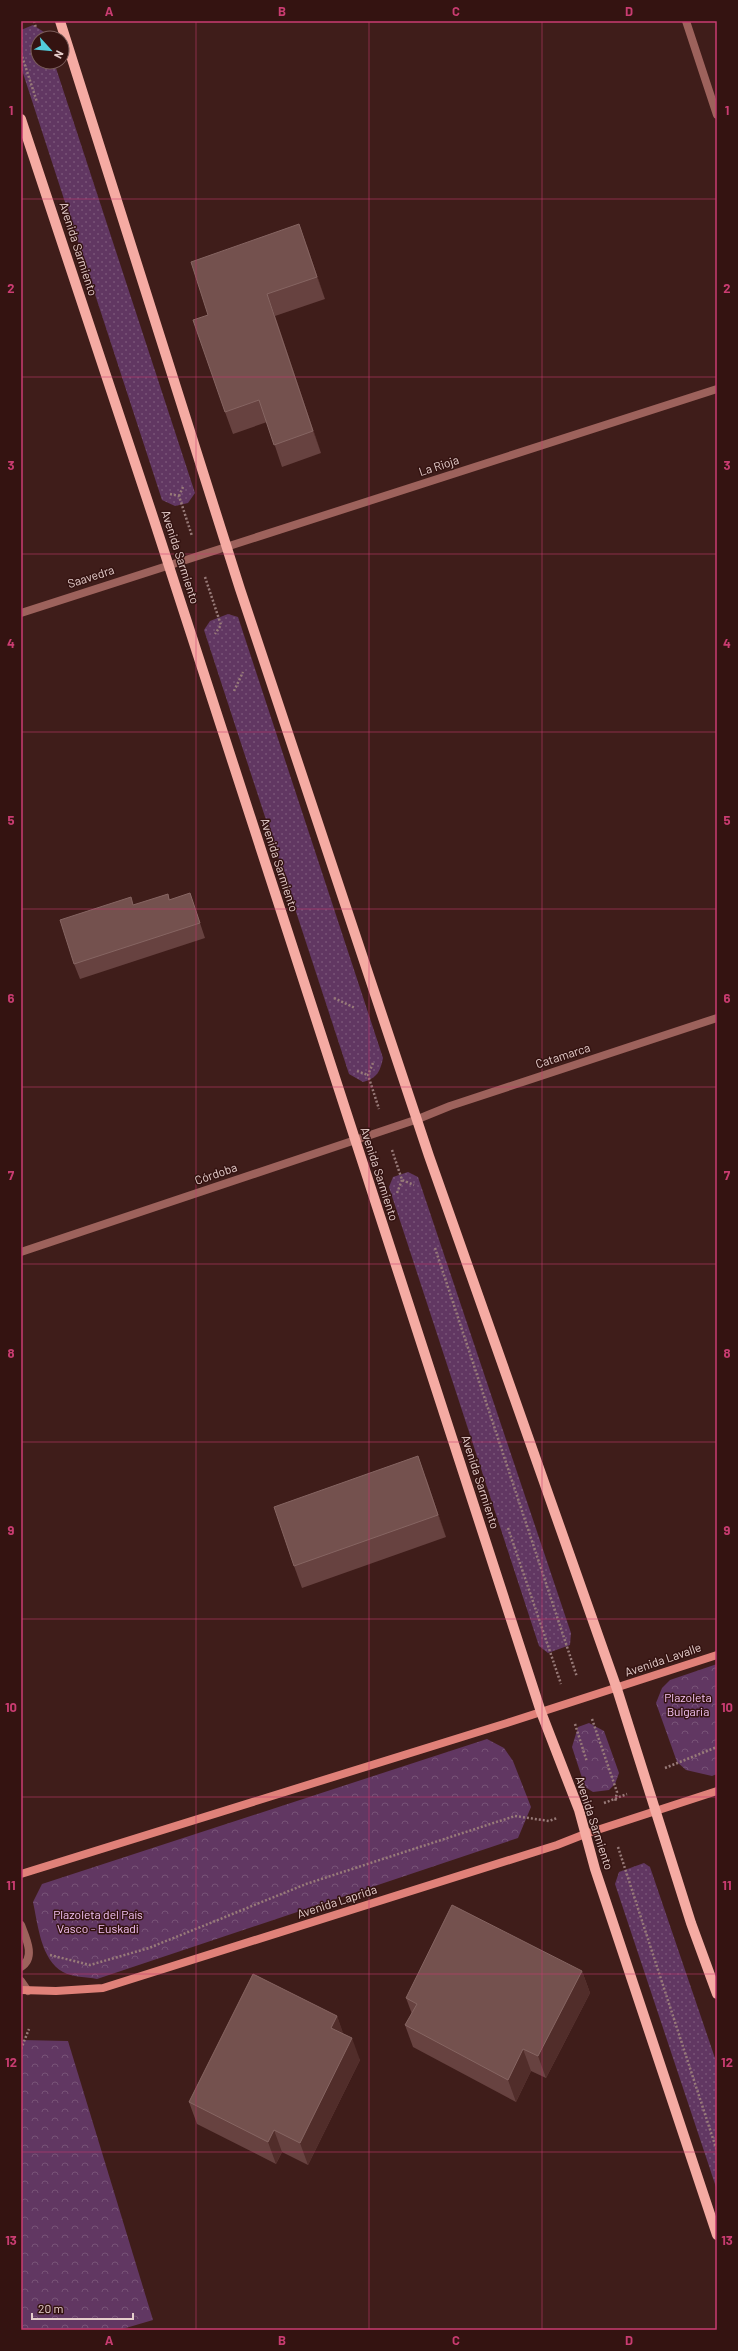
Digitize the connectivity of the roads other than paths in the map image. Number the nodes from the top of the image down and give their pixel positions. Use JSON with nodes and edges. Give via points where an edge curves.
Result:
{"nodes":[{"id":1,"x":60,"y":21,"type":"edge"},
{"id":2,"x":686,"y":21,"type":"edge"},
{"id":3,"x":717,"y":115,"type":"edge"},
{"id":4,"x":21,"y":119,"type":"edge"},
{"id":5,"x":717,"y":389,"type":"edge"},
{"id":6,"x":227,"y":546,"type":"junction"},
{"id":7,"x":168,"y":564,"type":"junction"},
{"id":8,"x":21,"y":613,"type":"edge"},
{"id":9,"x":717,"y":1018,"type":"edge"},
{"id":10,"x":418,"y":1119,"type":"junction"},
{"id":11,"x":355,"y":1140,"type":"junction"},
{"id":12,"x":21,"y":1252,"type":"edge"},
{"id":13,"x":717,"y":1655,"type":"edge"},
{"id":14,"x":617,"y":1689,"type":"junction"},
{"id":15,"x":541,"y":1712,"type":"junction"},
{"id":16,"x":717,"y":1791,"type":"edge"},
{"id":17,"x":656,"y":1810,"type":"junction"},
{"id":18,"x":585,"y":1834,"type":"junction"},
{"id":19,"x":21,"y":1874,"type":"edge"},
{"id":20,"x":21,"y":1925,"type":"edge"},
{"id":21,"x":21,"y":1967,"type":"edge"},
{"id":22,"x":21,"y":1981,"type":"edge"},
{"id":23,"x":25,"y":1990,"type":"edge"},
{"id":24,"x":717,"y":1994,"type":"edge"},
{"id":25,"x":717,"y":2235,"type":"edge"}],
"edges":[{"from":1,"to":6,"type":"main road"},
{"from":2,"to":3,"type":"street"},
{"from":4,"to":7,"type":"main road","name":"Avenida Sarmiento"},
{"from":5,"to":6,"type":"street","name":"La Rioja"},
{"from":6,"to":7,"type":"street","name":"La Rioja"},
{"from":6,"to":10,"type":"main road"},
{"from":7,"to":8,"type":"street","name":"Saavedra"},
{"from":7,"to":11,"type":"main road","name":"Avenida Sarmiento"},
{"from":9,"to":10,"type":"street","name":"Catamarca","via":[[450,1106]]},
{"from":10,"to":11,"type":"street","name":"Córdoba"},
{"from":10,"to":14,"type":"main road","via":[[436,1177]]},
{"from":11,"to":12,"type":"street","name":"Córdoba"},
{"from":11,"to":15,"type":"main road","name":"Avenida Sarmiento"},
{"from":13,"to":14,"type":"main road","name":"Avenida Lavalle"},
{"from":14,"to":15,"type":"main road"},
{"from":14,"to":17,"type":"main road"},
{"from":15,"to":18,"type":"main road","name":"Avenida Sarmiento","via":[[579,1810]]},
{"from":15,"to":19,"type":"main road"},
{"from":16,"to":17,"type":"main road"},
{"from":17,"to":18,"type":"main road","name":"Avenida Laprida"},
{"from":17,"to":24,"type":"main road","via":[[691,1923]]},
{"from":18,"to":23,"type":"main road","name":"Avenida Laprida","via":[[103,1988]]},
{"from":18,"to":25,"type":"main road","name":"Avenida Sarmiento"},
{"from":20,"to":21,"type":"street","via":[[30,1953]]},
{"from":22,"to":23,"type":"street"}]}
